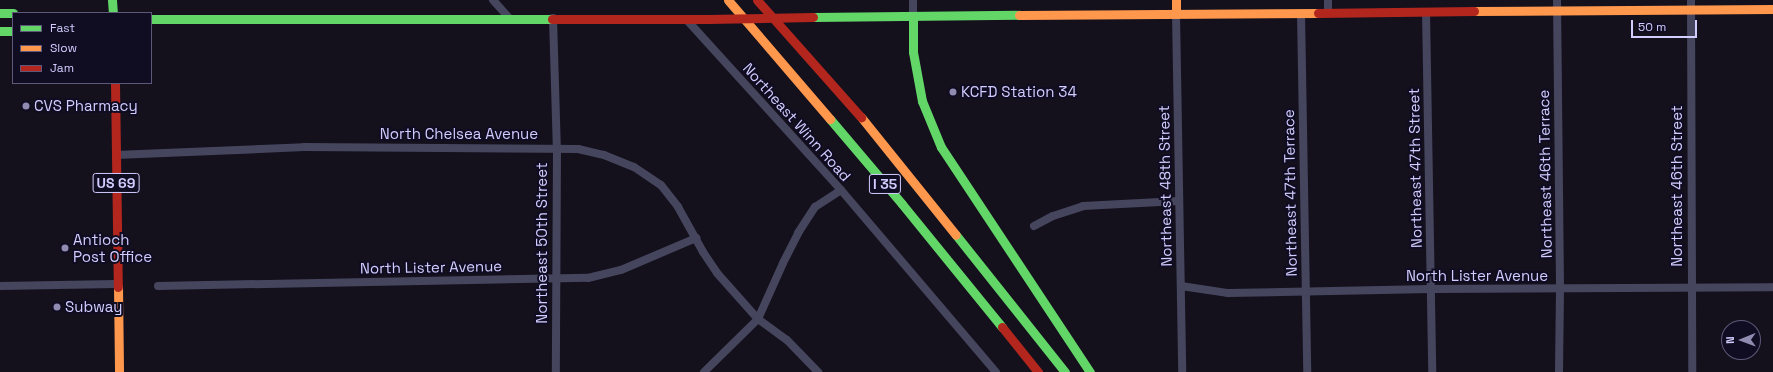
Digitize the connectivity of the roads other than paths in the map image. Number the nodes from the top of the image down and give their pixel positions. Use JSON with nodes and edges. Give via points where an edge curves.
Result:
{"nodes":[{"id":1,"x":112,"y":0,"type":"edge"},
{"id":2,"x":492,"y":0,"type":"edge"},
{"id":3,"x":728,"y":0,"type":"edge"},
{"id":4,"x":757,"y":0,"type":"edge"},
{"id":5,"x":913,"y":0,"type":"edge"},
{"id":6,"x":1176,"y":0,"type":"edge"},
{"id":7,"x":1328,"y":0,"type":"edge"},
{"id":8,"x":1557,"y":0,"type":"edge"},
{"id":9,"x":1691,"y":0,"type":"edge"},
{"id":10,"x":1773,"y":9,"type":"edge"},
{"id":11,"x":1691,"y":10,"type":"junction"},
{"id":12,"x":1557,"y":11,"type":"junction"},
{"id":13,"x":113,"y":12,"type":"edge"},
{"id":14,"x":1328,"y":12,"type":"junction"},
{"id":15,"x":1426,"y":12,"type":"junction"},
{"id":16,"x":0,"y":13,"type":"edge"},
{"id":17,"x":12,"y":13,"type":"edge"},
{"id":18,"x":1301,"y":13,"type":"junction"},
{"id":19,"x":1176,"y":14,"type":"junction"},
{"id":20,"x":509,"y":18,"type":"junction"},
{"id":21,"x":553,"y":18,"type":"junction"},
{"id":22,"x":913,"y":18,"type":"junction"},
{"id":23,"x":152,"y":19,"type":"edge"},
{"id":24,"x":686,"y":19,"type":"junction"},
{"id":25,"x":0,"y":31,"type":"edge"},
{"id":26,"x":12,"y":31,"type":"edge"},
{"id":27,"x":115,"y":84,"type":"edge"},
{"id":28,"x":557,"y":149,"type":"junction"},
{"id":29,"x":116,"y":155,"type":"junction"},
{"id":30,"x":840,"y":190,"type":"junction"},
{"id":31,"x":1179,"y":201,"type":"junction"},
{"id":32,"x":1034,"y":226,"type":"dead end"},
{"id":33,"x":696,"y":238,"type":"junction"},
{"id":34,"x":556,"y":279,"type":"junction"},
{"id":35,"x":116,"y":284,"type":"junction"},
{"id":36,"x":0,"y":286,"type":"edge"},
{"id":37,"x":158,"y":286,"type":"dead end"},
{"id":38,"x":1181,"y":286,"type":"junction"},
{"id":39,"x":1773,"y":287,"type":"edge"},
{"id":40,"x":1691,"y":288,"type":"junction"},
{"id":41,"x":1431,"y":289,"type":"junction"},
{"id":42,"x":1560,"y":290,"type":"junction"},
{"id":43,"x":1306,"y":292,"type":"junction"},
{"id":44,"x":758,"y":319,"type":"junction"},
{"id":45,"x":118,"y":372,"type":"edge"},
{"id":46,"x":556,"y":372,"type":"edge"},
{"id":47,"x":704,"y":372,"type":"edge"},
{"id":48,"x":818,"y":372,"type":"edge"},
{"id":49,"x":996,"y":372,"type":"edge"},
{"id":50,"x":1038,"y":372,"type":"edge"},
{"id":51,"x":1065,"y":372,"type":"edge"},
{"id":52,"x":1090,"y":372,"type":"edge"},
{"id":53,"x":1182,"y":372,"type":"edge"},
{"id":54,"x":1307,"y":372,"type":"edge"},
{"id":55,"x":1432,"y":372,"type":"edge"},
{"id":56,"x":1559,"y":372,"type":"edge"},
{"id":57,"x":1692,"y":372,"type":"edge"}],
"edges":[{"from":1,"to":13,"type":"main road"},
{"from":2,"to":20,"type":"street"},
{"from":3,"to":50,"type":"main road","number":"I 35","via":[[902,204]]},
{"from":4,"to":51,"type":"main road","number":"I 35","via":[[856,110]]},
{"from":5,"to":22,"type":"street"},
{"from":6,"to":19,"type":"main road","name":"Northeast 48th Street"},
{"from":7,"to":14,"type":"street"},
{"from":8,"to":12,"type":"street","name":"Northeast 46th Terrace"},
{"from":9,"to":11,"type":"street","name":"Northeast 46th Street"},
{"from":10,"to":11,"type":"main road"},
{"from":11,"to":12,"type":"main road"},
{"from":11,"to":40,"type":"street","name":"Northeast 46th Street"},
{"from":12,"to":15,"type":"main road"},
{"from":12,"to":42,"type":"street","name":"Northeast 46th Terrace"},
{"from":14,"to":15,"type":"main road"},
{"from":14,"to":18,"type":"main road"},
{"from":15,"to":41,"type":"street","name":"Northeast 47th Street"},
{"from":16,"to":17,"type":"main road"},
{"from":18,"to":19,"type":"main road"},
{"from":18,"to":43,"type":"street","name":"Northeast 47th Terrace"},
{"from":19,"to":22,"type":"main road"},
{"from":19,"to":31,"type":"street","name":"Northeast 48th Street"},
{"from":20,"to":21,"type":"main road"},
{"from":20,"to":23,"type":"main road"},
{"from":21,"to":24,"type":"main road"},
{"from":21,"to":28,"type":"street","name":"Northeast 50th Street"},
{"from":22,"to":24,"type":"main road","bridge":true},
{"from":22,"to":52,"type":"main road","via":[[913,52],[917,77],[924,107],[941,147]]},
{"from":24,"to":30,"type":"street","name":"Northeast Winn Road"},
{"from":25,"to":26,"type":"main road"},
{"from":27,"to":29,"type":"main road","number":"US 69"},
{"from":28,"to":29,"type":"street","name":"North Chelsea Avenue","via":[[304,147]]},
{"from":28,"to":33,"type":"street","name":"North Chelsea Avenue","via":[[578,149],[604,154],[648,175],[661,185],[678,207]]},
{"from":28,"to":34,"type":"street","name":"Northeast 50th Street"},
{"from":29,"to":35,"type":"main road","number":"US 69"},
{"from":30,"to":44,"type":"street","via":[[815,207],[798,233]]},
{"from":30,"to":49,"type":"street","name":"Northeast Winn Road"},
{"from":31,"to":32,"type":"street","via":[[1083,206],[1053,216]]},
{"from":31,"to":38,"type":"street","name":"Northeast 48th Street"},
{"from":33,"to":34,"type":"street","name":"North Lister Avenue","via":[[611,274]]},
{"from":33,"to":44,"type":"street","name":"North Chelsea Avenue","via":[[709,263]]},
{"from":34,"to":37,"type":"street","name":"North Lister Avenue"},
{"from":34,"to":46,"type":"street","name":"Northeast 50th Street"},
{"from":35,"to":36,"type":"street"},
{"from":35,"to":45,"type":"main road","number":"US 69"},
{"from":38,"to":43,"type":"street","name":"North Lister Avenue","via":[[1228,293]]},
{"from":38,"to":53,"type":"street","name":"Northeast 48th Street"},
{"from":39,"to":40,"type":"street","name":"North Lister Avenue"},
{"from":40,"to":42,"type":"street","name":"North Lister Avenue"},
{"from":40,"to":57,"type":"street","name":"Northeast 46th Street"},
{"from":41,"to":42,"type":"street","name":"North Lister Avenue"},
{"from":41,"to":43,"type":"street","name":"North Lister Avenue"},
{"from":41,"to":55,"type":"street","name":"Northeast 47th Street"},
{"from":42,"to":56,"type":"street","name":"Northeast 46th Terrace"},
{"from":43,"to":54,"type":"street","name":"Northeast 47th Terrace"},
{"from":44,"to":47,"type":"street"},
{"from":44,"to":48,"type":"street","name":"North Chelsea Avenue","via":[[788,340]]}]}
